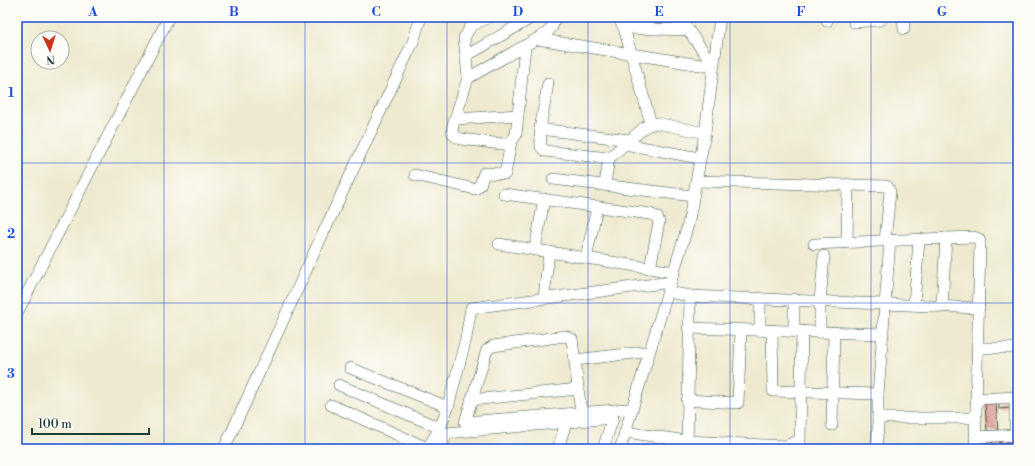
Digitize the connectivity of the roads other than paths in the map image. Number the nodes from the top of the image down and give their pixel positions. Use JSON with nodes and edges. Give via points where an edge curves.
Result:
{"nodes":[{"id":1,"x":169,"y":17,"type":"edge"},
{"id":2,"x":421,"y":17,"type":"edge"},
{"id":3,"x":489,"y":17,"type":"edge"},
{"id":4,"x":533,"y":17,"type":"edge"},
{"id":5,"x":555,"y":17,"type":"edge"},
{"id":6,"x":618,"y":17,"type":"edge"},
{"id":7,"x":654,"y":17,"type":"edge"},
{"id":8,"x":679,"y":17,"type":"edge"},
{"id":9,"x":715,"y":17,"type":"edge"},
{"id":10,"x":720,"y":17,"type":"edge"},
{"id":11,"x":854,"y":17,"type":"edge"},
{"id":12,"x":881,"y":17,"type":"edge"},
{"id":13,"x":904,"y":17,"type":"edge"},
{"id":14,"x":630,"y":28,"type":"junction"},
{"id":15,"x":904,"y":29,"type":"dead end"},
{"id":16,"x":688,"y":30,"type":"junction"},
{"id":17,"x":537,"y":39,"type":"junction"},
{"id":18,"x":525,"y":46,"type":"junction"},
{"id":19,"x":631,"y":53,"type":"junction"},
{"id":20,"x":466,"y":56,"type":"junction"},
{"id":21,"x":708,"y":62,"type":"junction"},
{"id":22,"x":468,"y":78,"type":"junction"},
{"id":23,"x":548,"y":84,"type":"dead end"},
{"id":24,"x":518,"y":114,"type":"junction"},
{"id":25,"x":455,"y":119,"type":"junction"},
{"id":26,"x":651,"y":124,"type":"junction"},
{"id":27,"x":540,"y":129,"type":"junction"},
{"id":28,"x":701,"y":133,"type":"junction"},
{"id":29,"x":511,"y":142,"type":"junction"},
{"id":30,"x":627,"y":142,"type":"junction"},
{"id":31,"x":694,"y":157,"type":"junction"},
{"id":32,"x":609,"y":158,"type":"junction"},
{"id":33,"x":415,"y":175,"type":"dead end"},
{"id":34,"x":553,"y":179,"type":"dead end"},
{"id":35,"x":696,"y":181,"type":"junction"},
{"id":36,"x":605,"y":184,"type":"junction"},
{"id":37,"x":848,"y":184,"type":"junction"},
{"id":38,"x":504,"y":194,"type":"dead end"},
{"id":39,"x":690,"y":195,"type":"junction"},
{"id":40,"x":544,"y":199,"type":"junction"},
{"id":41,"x":597,"y":206,"type":"junction"},
{"id":42,"x":946,"y":238,"type":"junction"},
{"id":43,"x":919,"y":240,"type":"junction"},
{"id":44,"x":888,"y":241,"type":"junction"},
{"id":45,"x":847,"y":243,"type":"junction"},
{"id":46,"x":499,"y":244,"type":"dead end"},
{"id":47,"x":814,"y":244,"type":"dead end"},
{"id":48,"x":535,"y":250,"type":"junction"},
{"id":49,"x":549,"y":252,"type":"junction"},
{"id":50,"x":824,"y":256,"type":"dead end"},
{"id":51,"x":586,"y":258,"type":"junction"},
{"id":52,"x":650,"y":268,"type":"junction"},
{"id":53,"x":669,"y":280,"type":"junction"},
{"id":54,"x":690,"y":296,"type":"junction"},
{"id":55,"x":544,"y":297,"type":"junction"},
{"id":56,"x":760,"y":298,"type":"junction"},
{"id":57,"x":794,"y":299,"type":"junction"},
{"id":58,"x":820,"y":301,"type":"junction"},
{"id":59,"x":886,"y":304,"type":"junction"},
{"id":60,"x":914,"y":305,"type":"junction"},
{"id":61,"x":942,"y":306,"type":"junction"},
{"id":62,"x":979,"y":308,"type":"junction"},
{"id":63,"x":17,"y":313,"type":"edge"},
{"id":64,"x":688,"y":328,"type":"junction"},
{"id":65,"x":741,"y":330,"type":"junction"},
{"id":66,"x":760,"y":330,"type":"junction"},
{"id":67,"x":772,"y":330,"type":"junction"},
{"id":68,"x":798,"y":331,"type":"junction"},
{"id":69,"x":820,"y":332,"type":"junction"},
{"id":70,"x":834,"y":332,"type":"junction"},
{"id":71,"x":883,"y":334,"type":"junction"},
{"id":72,"x":978,"y":348,"type":"junction"},
{"id":73,"x":1018,"y":348,"type":"edge"},
{"id":74,"x":643,"y":352,"type":"junction"},
{"id":75,"x":575,"y":360,"type":"junction"},
{"id":76,"x":350,"y":368,"type":"dead end"},
{"id":77,"x":339,"y":385,"type":"dead end"},
{"id":78,"x":578,"y":389,"type":"junction"},
{"id":79,"x":802,"y":392,"type":"junction"},
{"id":80,"x":833,"y":392,"type":"junction"},
{"id":81,"x":878,"y":394,"type":"junction"},
{"id":82,"x":1016,"y":397,"type":"edge"},
{"id":83,"x":976,"y":398,"type":"junction"},
{"id":84,"x":471,"y":400,"type":"junction"},
{"id":85,"x":687,"y":400,"type":"junction"},
{"id":86,"x":331,"y":405,"type":"dead end"},
{"id":87,"x":448,"y":407,"type":"junction"},
{"id":88,"x":627,"y":409,"type":"junction"},
{"id":89,"x":581,"y":412,"type":"junction"},
{"id":90,"x":878,"y":418,"type":"junction"},
{"id":91,"x":976,"y":418,"type":"junction"},
{"id":92,"x":566,"y":422,"type":"junction"},
{"id":93,"x":832,"y":425,"type":"dead end"},
{"id":94,"x":440,"y":428,"type":"junction"},
{"id":95,"x":625,"y":432,"type":"junction"},
{"id":96,"x":1017,"y":435,"type":"edge"},
{"id":97,"x":975,"y":438,"type":"junction"},
{"id":98,"x":687,"y":445,"type":"edge"},
{"id":99,"x":427,"y":448,"type":"edge"},
{"id":100,"x":224,"y":449,"type":"edge"},
{"id":101,"x":441,"y":449,"type":"edge"},
{"id":102,"x":558,"y":449,"type":"edge"},
{"id":103,"x":603,"y":449,"type":"edge"},
{"id":104,"x":614,"y":449,"type":"edge"},
{"id":105,"x":620,"y":449,"type":"edge"},
{"id":106,"x":876,"y":449,"type":"edge"},
{"id":107,"x":975,"y":449,"type":"edge"}],
"edges":[{"from":1,"to":63,"type":"street"},
{"from":2,"to":100,"type":"street","via":[[413,42]]},
{"from":3,"to":20,"type":"street","via":[[471,26],[467,32],[464,38]]},
{"from":4,"to":20,"type":"street"},
{"from":5,"to":17,"type":"street","via":[[552,27]]},
{"from":6,"to":14,"type":"street"},
{"from":7,"to":14,"type":"street"},
{"from":8,"to":16,"type":"street"},
{"from":9,"to":21,"type":"street"},
{"from":10,"to":28,"type":"street"},
{"from":11,"to":12,"type":"street","via":[[854,22],[881,20]]},
{"from":13,"to":15,"type":"street"},
{"from":14,"to":16,"type":"street"},
{"from":14,"to":19,"type":"street"},
{"from":16,"to":21,"type":"street"},
{"from":17,"to":18,"type":"street"},
{"from":17,"to":19,"type":"street"},
{"from":18,"to":22,"type":"street"},
{"from":18,"to":24,"type":"street"},
{"from":19,"to":21,"type":"street"},
{"from":19,"to":26,"type":"street"},
{"from":20,"to":22,"type":"street"},
{"from":21,"to":28,"type":"street"},
{"from":22,"to":25,"type":"street"},
{"from":23,"to":27,"type":"street"},
{"from":24,"to":25,"type":"street"},
{"from":24,"to":29,"type":"street","via":[[516,135]]},
{"from":25,"to":29,"type":"street","via":[[452,132],[461,139],[502,144]]},
{"from":26,"to":28,"type":"street","via":[[657,123]]},
{"from":26,"to":30,"type":"street"},
{"from":27,"to":30,"type":"street"},
{"from":27,"to":32,"type":"street","via":[[539,142],[545,151]]},
{"from":28,"to":31,"type":"street"},
{"from":28,"to":35,"type":"street"},
{"from":29,"to":33,"type":"street","via":[[505,174],[484,173],[476,189]]},
{"from":30,"to":31,"type":"street"},
{"from":30,"to":32,"type":"street"},
{"from":31,"to":39,"type":"street"},
{"from":32,"to":36,"type":"street"},
{"from":34,"to":36,"type":"street"},
{"from":35,"to":37,"type":"street"},
{"from":35,"to":39,"type":"street"},
{"from":36,"to":39,"type":"street"},
{"from":37,"to":44,"type":"street","via":[[882,186],[889,189]]},
{"from":37,"to":45,"type":"street"},
{"from":38,"to":40,"type":"street"},
{"from":39,"to":53,"type":"street"},
{"from":40,"to":41,"type":"street"},
{"from":40,"to":48,"type":"street"},
{"from":41,"to":51,"type":"street"},
{"from":41,"to":52,"type":"street","via":[[657,217],[659,222]]},
{"from":42,"to":43,"type":"street"},
{"from":42,"to":61,"type":"street"},
{"from":42,"to":62,"type":"street","via":[[979,239]]},
{"from":43,"to":44,"type":"street"},
{"from":43,"to":60,"type":"street"},
{"from":44,"to":45,"type":"street"},
{"from":44,"to":59,"type":"street"},
{"from":45,"to":47,"type":"street"},
{"from":46,"to":48,"type":"street"},
{"from":48,"to":49,"type":"street"},
{"from":49,"to":51,"type":"street"},
{"from":49,"to":55,"type":"street"},
{"from":50,"to":58,"type":"street"},
{"from":51,"to":52,"type":"street"},
{"from":52,"to":53,"type":"street"},
{"from":53,"to":54,"type":"street"},
{"from":53,"to":55,"type":"street"},
{"from":53,"to":74,"type":"street"},
{"from":53,"to":95,"type":"street"},
{"from":54,"to":56,"type":"street"},
{"from":54,"to":64,"type":"street"},
{"from":55,"to":87,"type":"street","via":[[471,308]]},
{"from":56,"to":57,"type":"street"},
{"from":56,"to":66,"type":"street"},
{"from":57,"to":58,"type":"street"},
{"from":57,"to":68,"type":"street"},
{"from":58,"to":59,"type":"street"},
{"from":58,"to":69,"type":"street"},
{"from":59,"to":60,"type":"street"},
{"from":59,"to":71,"type":"street"},
{"from":60,"to":61,"type":"street"},
{"from":61,"to":62,"type":"street"},
{"from":62,"to":72,"type":"street"},
{"from":64,"to":65,"type":"street"},
{"from":64,"to":85,"type":"street"},
{"from":65,"to":66,"type":"street"},
{"from":65,"to":85,"type":"street","via":[[738,403]]},
{"from":66,"to":67,"type":"street"},
{"from":67,"to":68,"type":"street"},
{"from":67,"to":79,"type":"street","via":[[772,391]]},
{"from":68,"to":69,"type":"street"},
{"from":68,"to":79,"type":"street"},
{"from":69,"to":70,"type":"street"},
{"from":70,"to":71,"type":"street"},
{"from":70,"to":80,"type":"street"},
{"from":71,"to":81,"type":"street"},
{"from":72,"to":73,"type":"street"},
{"from":72,"to":83,"type":"street"},
{"from":74,"to":75,"type":"street"},
{"from":74,"to":88,"type":"street"},
{"from":75,"to":78,"type":"street"},
{"from":75,"to":84,"type":"street","via":[[572,339],[568,336],[494,346],[487,350]]},
{"from":76,"to":87,"type":"street"},
{"from":77,"to":94,"type":"street"},
{"from":78,"to":84,"type":"street"},
{"from":78,"to":89,"type":"street"},
{"from":79,"to":80,"type":"street"},
{"from":79,"to":98,"type":"street","via":[[800,440],[785,446]]},
{"from":80,"to":81,"type":"street"},
{"from":80,"to":93,"type":"street"},
{"from":81,"to":90,"type":"street"},
{"from":82,"to":83,"type":"street"},
{"from":82,"to":96,"type":"street"},
{"from":83,"to":91,"type":"street"},
{"from":84,"to":89,"type":"street","via":[[465,422]]},
{"from":85,"to":98,"type":"street"},
{"from":86,"to":99,"type":"street"},
{"from":87,"to":94,"type":"street"},
{"from":88,"to":89,"type":"street"},
{"from":88,"to":104,"type":"street"},
{"from":90,"to":91,"type":"street"},
{"from":90,"to":106,"type":"street"},
{"from":91,"to":97,"type":"street"},
{"from":92,"to":101,"type":"street","via":[[447,433]]},
{"from":92,"to":102,"type":"street"},
{"from":92,"to":103,"type":"street","via":[[613,418]]},
{"from":94,"to":99,"type":"street"},
{"from":95,"to":98,"type":"street"},
{"from":95,"to":105,"type":"street"},
{"from":96,"to":97,"type":"street"},
{"from":97,"to":107,"type":"street"}]}
